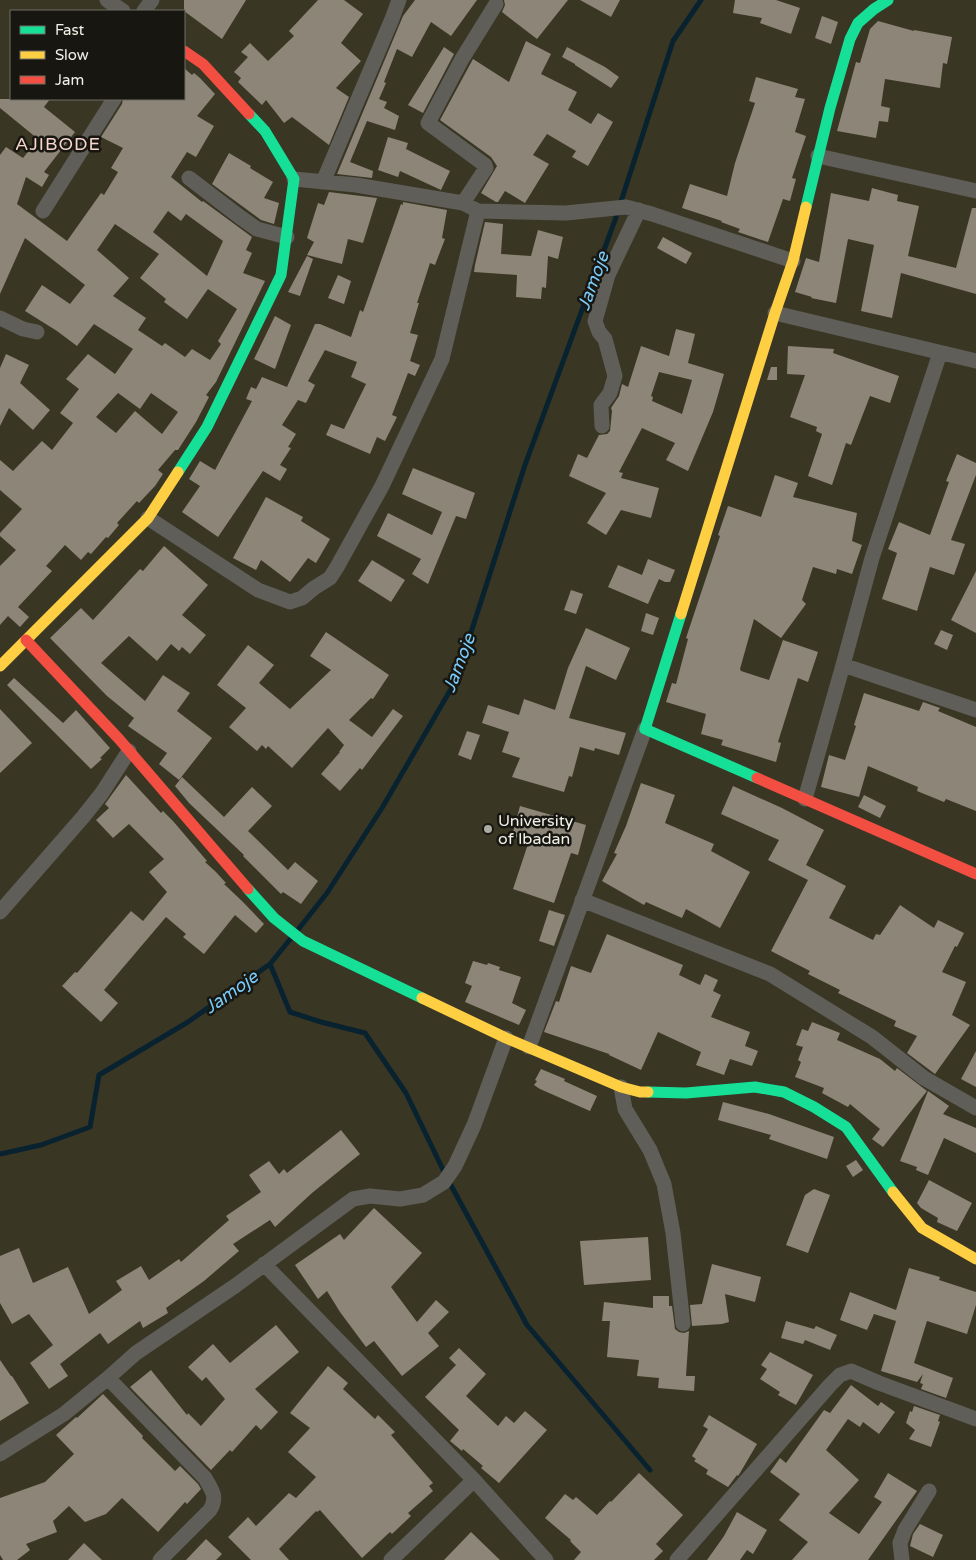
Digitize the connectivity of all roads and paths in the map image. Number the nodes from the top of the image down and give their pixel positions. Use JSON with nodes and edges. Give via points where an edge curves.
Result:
{"nodes":[{"id":1,"x":107,"y":0,"type":"edge"},
{"id":2,"x":398,"y":0,"type":"edge"},
{"id":3,"x":888,"y":0,"type":"edge"},
{"id":4,"x":496,"y":4,"type":"dead end"},
{"id":5,"x":122,"y":10,"type":"edge"},
{"id":6,"x":185,"y":52,"type":"edge"},
{"id":7,"x":113,"y":100,"type":"edge"},
{"id":8,"x":818,"y":156,"type":"junction"},
{"id":9,"x":189,"y":178,"type":"dead end"},
{"id":10,"x":294,"y":179,"type":"junction"},
{"id":11,"x":322,"y":182,"type":"junction"},
{"id":12,"x":976,"y":191,"type":"edge"},
{"id":13,"x":464,"y":203,"type":"junction"},
{"id":14,"x":639,"y":210,"type":"junction"},
{"id":15,"x":43,"y":211,"type":"dead end"},
{"id":16,"x":478,"y":211,"type":"junction"},
{"id":17,"x":287,"y":237,"type":"junction"},
{"id":18,"x":793,"y":261,"type":"junction"},
{"id":19,"x":774,"y":313,"type":"junction"},
{"id":20,"x":0,"y":318,"type":"edge"},
{"id":21,"x":37,"y":332,"type":"dead end"},
{"id":22,"x":940,"y":353,"type":"junction"},
{"id":23,"x":976,"y":361,"type":"edge"},
{"id":24,"x":602,"y":426,"type":"dead end"},
{"id":25,"x":148,"y":518,"type":"junction"},
{"id":26,"x":26,"y":640,"type":"junction"},
{"id":27,"x":844,"y":665,"type":"junction"},
{"id":28,"x":0,"y":666,"type":"edge"},
{"id":29,"x":976,"y":710,"type":"edge"},
{"id":30,"x":645,"y":729,"type":"junction"},
{"id":31,"x":129,"y":751,"type":"junction"},
{"id":32,"x":805,"y":799,"type":"junction"},
{"id":33,"x":976,"y":874,"type":"edge"},
{"id":34,"x":582,"y":900,"type":"junction"},
{"id":35,"x":0,"y":912,"type":"edge"},
{"id":36,"x":506,"y":1038,"type":"junction"},
{"id":37,"x":529,"y":1047,"type":"junction"},
{"id":38,"x":621,"y":1087,"type":"junction"},
{"id":39,"x":976,"y":1108,"type":"edge"},
{"id":40,"x":976,"y":1259,"type":"edge"},
{"id":41,"x":264,"y":1264,"type":"junction"},
{"id":42,"x":683,"y":1324,"type":"dead end"},
{"id":43,"x":108,"y":1378,"type":"junction"},
{"id":44,"x":976,"y":1419,"type":"edge"},
{"id":45,"x":0,"y":1454,"type":"edge"},
{"id":46,"x":474,"y":1480,"type":"junction"},
{"id":47,"x":929,"y":1491,"type":"dead end"},
{"id":48,"x":160,"y":1560,"type":"edge"},
{"id":49,"x":392,"y":1560,"type":"edge"},
{"id":50,"x":546,"y":1560,"type":"edge"},
{"id":51,"x":677,"y":1560,"type":"edge"},
{"id":52,"x":902,"y":1560,"type":"edge"}],
"edges":[{"from":1,"to":5,"type":"street"},
{"from":2,"to":11,"type":"street"},
{"from":3,"to":8,"type":"street","via":[[858,23],[850,39]]},
{"from":4,"to":13,"type":"street","via":[[428,124],[485,165]]},
{"from":6,"to":10,"type":"street","via":[[203,64],[265,131]]},
{"from":7,"to":15,"type":"street"},
{"from":8,"to":12,"type":"street"},
{"from":8,"to":18,"type":"street"},
{"from":9,"to":17,"type":"street","via":[[257,228]]},
{"from":10,"to":11,"type":"street"},
{"from":10,"to":17,"type":"street"},
{"from":11,"to":13,"type":"street"},
{"from":13,"to":16,"type":"street"},
{"from":14,"to":16,"type":"street","via":[[626,207],[566,213]]},
{"from":14,"to":18,"type":"street"},
{"from":14,"to":24,"type":"street","via":[[608,275],[595,321],[605,339],[615,376],[610,393],[601,405]]},
{"from":16,"to":25,"type":"street","via":[[442,359],[382,486],[330,578],[302,598],[290,602],[258,590]]},
{"from":17,"to":25,"type":"street","via":[[281,275],[236,370],[207,427]]},
{"from":18,"to":19,"type":"street"},
{"from":19,"to":22,"type":"street"},
{"from":19,"to":30,"type":"street"},
{"from":20,"to":21,"type":"street","via":[[23,330]]},
{"from":22,"to":23,"type":"street"},
{"from":22,"to":27,"type":"street","via":[[872,558]]},
{"from":25,"to":26,"type":"street"},
{"from":26,"to":28,"type":"street"},
{"from":26,"to":31,"type":"street"},
{"from":27,"to":29,"type":"street"},
{"from":27,"to":32,"type":"street"},
{"from":30,"to":32,"type":"street"},
{"from":30,"to":34,"type":"street"},
{"from":31,"to":35,"type":"street","via":[[83,818]]},
{"from":31,"to":36,"type":"street","via":[[274,918],[303,941]]},
{"from":32,"to":33,"type":"street"},
{"from":34,"to":37,"type":"street"},
{"from":34,"to":39,"type":"street","via":[[770,974],[872,1037],[924,1078]]},
{"from":36,"to":37,"type":"street"},
{"from":36,"to":41,"type":"street","via":[[474,1125],[456,1166],[444,1182],[423,1195],[400,1199],[370,1196],[353,1199]]},
{"from":37,"to":38,"type":"street"},
{"from":38,"to":40,"type":"street","via":[[640,1092],[686,1093],[755,1087],[784,1092],[846,1127],[922,1228]]},
{"from":38,"to":42,"type":"street","via":[[626,1108],[650,1150],[664,1184]]},
{"from":41,"to":43,"type":"street","via":[[136,1354]]},
{"from":41,"to":46,"type":"street"},
{"from":43,"to":45,"type":"street","via":[[64,1414]]},
{"from":43,"to":48,"type":"street","via":[[205,1478],[214,1493],[214,1504],[210,1510]]},
{"from":44,"to":51,"type":"street","via":[[851,1371],[840,1375]]},
{"from":46,"to":49,"type":"street"},
{"from":46,"to":50,"type":"street"},
{"from":47,"to":52,"type":"street","via":[[905,1530],[900,1543]]}]}
